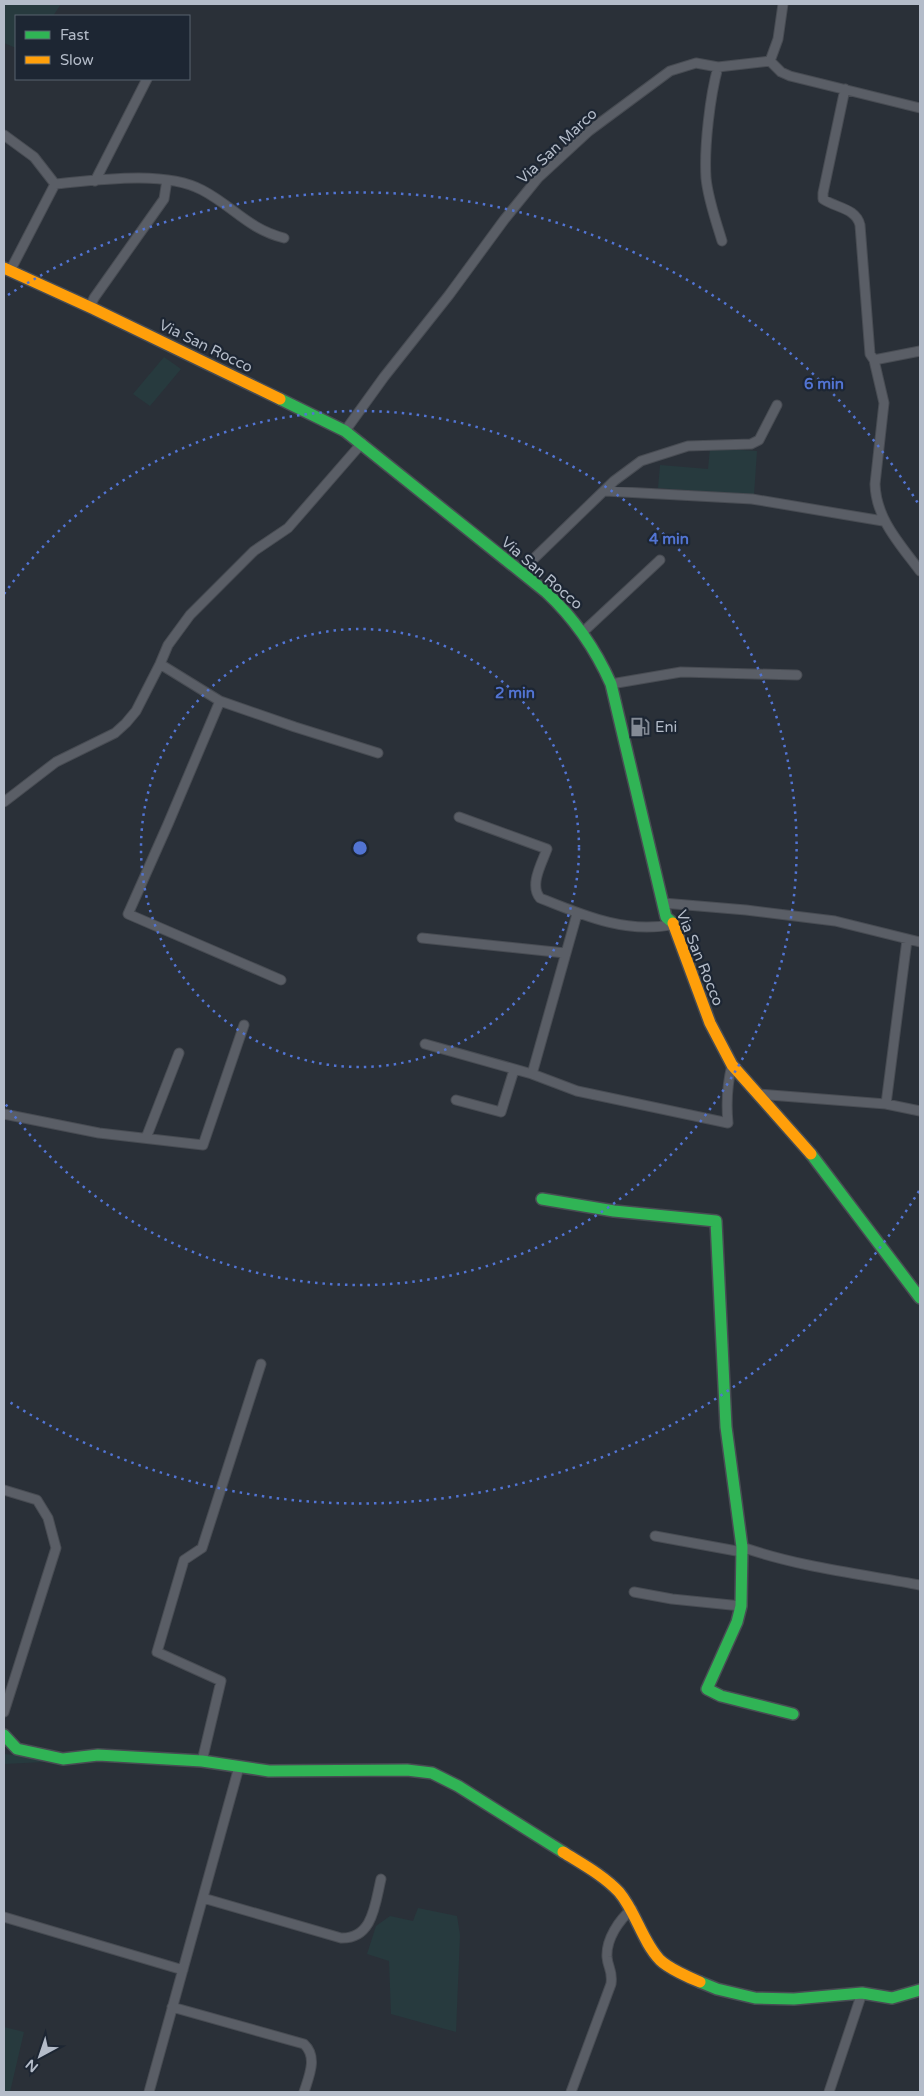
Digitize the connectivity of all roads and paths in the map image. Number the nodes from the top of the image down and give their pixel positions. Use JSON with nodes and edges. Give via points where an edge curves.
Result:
{"nodes":[{"id":1,"x":783,"y":4,"type":"edge"},
{"id":2,"x":770,"y":61,"type":"junction"},
{"id":3,"x":718,"y":67,"type":"junction"},
{"id":4,"x":146,"y":80,"type":"edge"},
{"id":5,"x":845,"y":89,"type":"junction"},
{"id":6,"x":920,"y":108,"type":"edge"},
{"id":7,"x":4,"y":136,"type":"edge"},
{"id":8,"x":167,"y":180,"type":"junction"},
{"id":9,"x":95,"y":181,"type":"junction"},
{"id":10,"x":55,"y":184,"type":"junction"},
{"id":11,"x":284,"y":238,"type":"dead end"},
{"id":12,"x":722,"y":242,"type":"dead end"},
{"id":13,"x":7,"y":269,"type":"edge"},
{"id":14,"x":90,"y":307,"type":"junction"},
{"id":15,"x":920,"y":351,"type":"edge"},
{"id":16,"x":874,"y":360,"type":"junction"},
{"id":17,"x":777,"y":405,"type":"dead end"},
{"id":18,"x":345,"y":431,"type":"junction"},
{"id":19,"x":362,"y":443,"type":"junction"},
{"id":20,"x":605,"y":491,"type":"junction"},
{"id":21,"x":883,"y":521,"type":"junction"},
{"id":22,"x":660,"y":560,"type":"dead end"},
{"id":23,"x":920,"y":571,"type":"edge"},
{"id":24,"x":520,"y":572,"type":"junction"},
{"id":25,"x":584,"y":631,"type":"junction"},
{"id":26,"x":160,"y":664,"type":"junction"},
{"id":27,"x":797,"y":675,"type":"dead end"},
{"id":28,"x":611,"y":684,"type":"junction"},
{"id":29,"x":220,"y":700,"type":"junction"},
{"id":30,"x":378,"y":753,"type":"dead end"},
{"id":31,"x":4,"y":802,"type":"edge"},
{"id":32,"x":459,"y":817,"type":"dead end"},
{"id":33,"x":663,"y":903,"type":"junction"},
{"id":34,"x":577,"y":914,"type":"junction"},
{"id":35,"x":674,"y":924,"type":"junction"},
{"id":36,"x":422,"y":938,"type":"dead end"},
{"id":37,"x":907,"y":940,"type":"junction"},
{"id":38,"x":920,"y":942,"type":"edge"},
{"id":39,"x":565,"y":953,"type":"junction"},
{"id":40,"x":281,"y":980,"type":"dead end"},
{"id":41,"x":244,"y":1025,"type":"dead end"},
{"id":42,"x":426,"y":1044,"type":"dead end"},
{"id":43,"x":178,"y":1053,"type":"dead end"},
{"id":44,"x":732,"y":1065,"type":"junction"},
{"id":45,"x":514,"y":1070,"type":"junction"},
{"id":46,"x":532,"y":1074,"type":"junction"},
{"id":47,"x":756,"y":1094,"type":"junction"},
{"id":48,"x":456,"y":1100,"type":"dead end"},
{"id":49,"x":886,"y":1104,"type":"junction"},
{"id":50,"x":920,"y":1111,"type":"edge"},
{"id":51,"x":4,"y":1114,"type":"edge"},
{"id":52,"x":146,"y":1138,"type":"junction"},
{"id":53,"x":542,"y":1199,"type":"dead end"},
{"id":54,"x":920,"y":1298,"type":"edge"},
{"id":55,"x":261,"y":1364,"type":"dead end"},
{"id":56,"x":4,"y":1490,"type":"edge"},
{"id":57,"x":655,"y":1536,"type":"dead end"},
{"id":58,"x":742,"y":1549,"type":"junction"},
{"id":59,"x":920,"y":1585,"type":"edge"},
{"id":60,"x":634,"y":1592,"type":"dead end"},
{"id":61,"x":741,"y":1606,"type":"junction"},
{"id":62,"x":4,"y":1712,"type":"edge"},
{"id":63,"x":794,"y":1714,"type":"dead end"},
{"id":64,"x":4,"y":1735,"type":"edge"},
{"id":65,"x":202,"y":1761,"type":"junction"},
{"id":66,"x":239,"y":1767,"type":"junction"},
{"id":67,"x":381,"y":1879,"type":"dead end"},
{"id":68,"x":203,"y":1898,"type":"junction"},
{"id":69,"x":632,"y":1909,"type":"junction"},
{"id":70,"x":4,"y":1917,"type":"edge"},
{"id":71,"x":183,"y":1970,"type":"junction"},
{"id":72,"x":920,"y":1990,"type":"edge"},
{"id":73,"x":862,"y":1993,"type":"junction"},
{"id":74,"x":172,"y":2008,"type":"junction"},
{"id":75,"x":149,"y":2092,"type":"edge"},
{"id":76,"x":304,"y":2092,"type":"edge"},
{"id":77,"x":571,"y":2092,"type":"edge"},
{"id":78,"x":828,"y":2092,"type":"edge"}],
"edges":[{"from":1,"to":2,"type":"street","via":[[778,39]]},
{"from":2,"to":3,"type":"street","name":"Via San Marco"},
{"from":2,"to":5,"type":"street","via":[[790,76]]},
{"from":3,"to":12,"type":"street","via":[[712,87],[706,178]]},
{"from":3,"to":18,"type":"street","name":"Via San Marco","via":[[696,63],[670,71],[589,131],[538,178]]},
{"from":4,"to":9,"type":"street"},
{"from":5,"to":6,"type":"street"},
{"from":5,"to":16,"type":"street","via":[[822,193],[823,199],[842,206],[858,218],[870,354]]},
{"from":7,"to":10,"type":"street","via":[[34,157]]},
{"from":8,"to":9,"type":"street"},
{"from":8,"to":11,"type":"street","via":[[201,189],[264,233]]},
{"from":8,"to":14,"type":"street","via":[[164,199]]},
{"from":9,"to":10,"type":"street"},
{"from":10,"to":13,"type":"street"},
{"from":13,"to":14,"type":"street","name":"Via San Rocco"},
{"from":14,"to":18,"type":"street","name":"Via San Rocco"},
{"from":15,"to":16,"type":"street"},
{"from":16,"to":21,"type":"street","via":[[884,403],[875,484],[875,497]]},
{"from":17,"to":20,"type":"street","via":[[759,440],[751,444],[688,446],[670,450],[641,461]]},
{"from":18,"to":19,"type":"street","name":"Via San Rocco"},
{"from":19,"to":24,"type":"street","name":"Via San Rocco"},
{"from":19,"to":26,"type":"street","via":[[288,528],[254,551],[190,615],[168,645]]},
{"from":20,"to":21,"type":"street","via":[[752,499]]},
{"from":20,"to":24,"type":"street"},
{"from":21,"to":23,"type":"street"},
{"from":22,"to":25,"type":"street"},
{"from":24,"to":25,"type":"street","name":"Via San Rocco","via":[[567,611]]},
{"from":25,"to":28,"type":"street","name":"Via San Rocco"},
{"from":26,"to":29,"type":"street"},
{"from":26,"to":31,"type":"street","via":[[136,711],[115,733],[56,762]]},
{"from":27,"to":28,"type":"street","via":[[681,672]]},
{"from":28,"to":33,"type":"street","name":"Via San Rocco"},
{"from":29,"to":30,"type":"street"},
{"from":29,"to":40,"type":"street","via":[[128,914]]},
{"from":32,"to":34,"type":"street","via":[[547,849],[537,878],[536,894]]},
{"from":33,"to":35,"type":"street","name":"Via San Rocco","via":[[666,917]]},
{"from":33,"to":37,"type":"street","via":[[835,921]]},
{"from":34,"to":35,"type":"street","via":[[648,928]]},
{"from":34,"to":39,"type":"street"},
{"from":35,"to":44,"type":"street","name":"Via San Rocco","via":[[710,1023]]},
{"from":36,"to":39,"type":"street"},
{"from":37,"to":38,"type":"street"},
{"from":37,"to":49,"type":"street"},
{"from":39,"to":46,"type":"street"},
{"from":41,"to":52,"type":"street","via":[[203,1144]]},
{"from":42,"to":45,"type":"street"},
{"from":43,"to":52,"type":"street"},
{"from":44,"to":46,"type":"street","via":[[726,1101],[728,1123],[577,1091]]},
{"from":44,"to":47,"type":"street","name":"Via San Rocco"},
{"from":45,"to":46,"type":"street"},
{"from":45,"to":48,"type":"street","via":[[501,1112]]},
{"from":47,"to":49,"type":"street"},
{"from":47,"to":54,"type":"street","name":"Via San Rocco","via":[[819,1163]]},
{"from":49,"to":50,"type":"street"},
{"from":51,"to":52,"type":"street","via":[[99,1133]]},
{"from":53,"to":58,"type":"street","via":[[614,1211],[716,1221],[726,1427]]},
{"from":55,"to":65,"type":"street","via":[[202,1548],[184,1560],[157,1652],[221,1681]]},
{"from":56,"to":62,"type":"street","via":[[37,1500],[48,1518],[56,1548]]},
{"from":57,"to":58,"type":"street"},
{"from":58,"to":59,"type":"street"},
{"from":58,"to":61,"type":"street"},
{"from":60,"to":61,"type":"street"},
{"from":61,"to":63,"type":"street","via":[[738,1622],[707,1690]]},
{"from":64,"to":65,"type":"street","via":[[17,1749],[63,1759],[98,1755]]},
{"from":65,"to":66,"type":"street"},
{"from":66,"to":68,"type":"street"},
{"from":66,"to":69,"type":"street","via":[[270,1771],[407,1770],[432,1774],[458,1786],[604,1878]]},
{"from":67,"to":68,"type":"street","via":[[372,1918],[359,1935],[350,1938]]},
{"from":68,"to":71,"type":"street"},
{"from":69,"to":73,"type":"street","via":[[650,1947],[661,1961],[717,1989],[755,1998],[794,2000]]},
{"from":69,"to":77,"type":"street","via":[[612,1937],[607,1956],[612,1973],[611,1984]]},
{"from":70,"to":71,"type":"street"},
{"from":71,"to":74,"type":"street"},
{"from":72,"to":73,"type":"street","via":[[892,1998]]},
{"from":73,"to":78,"type":"street"},
{"from":74,"to":75,"type":"street"},
{"from":74,"to":76,"type":"street","via":[[304,2044],[310,2050],[312,2061]]}]}
